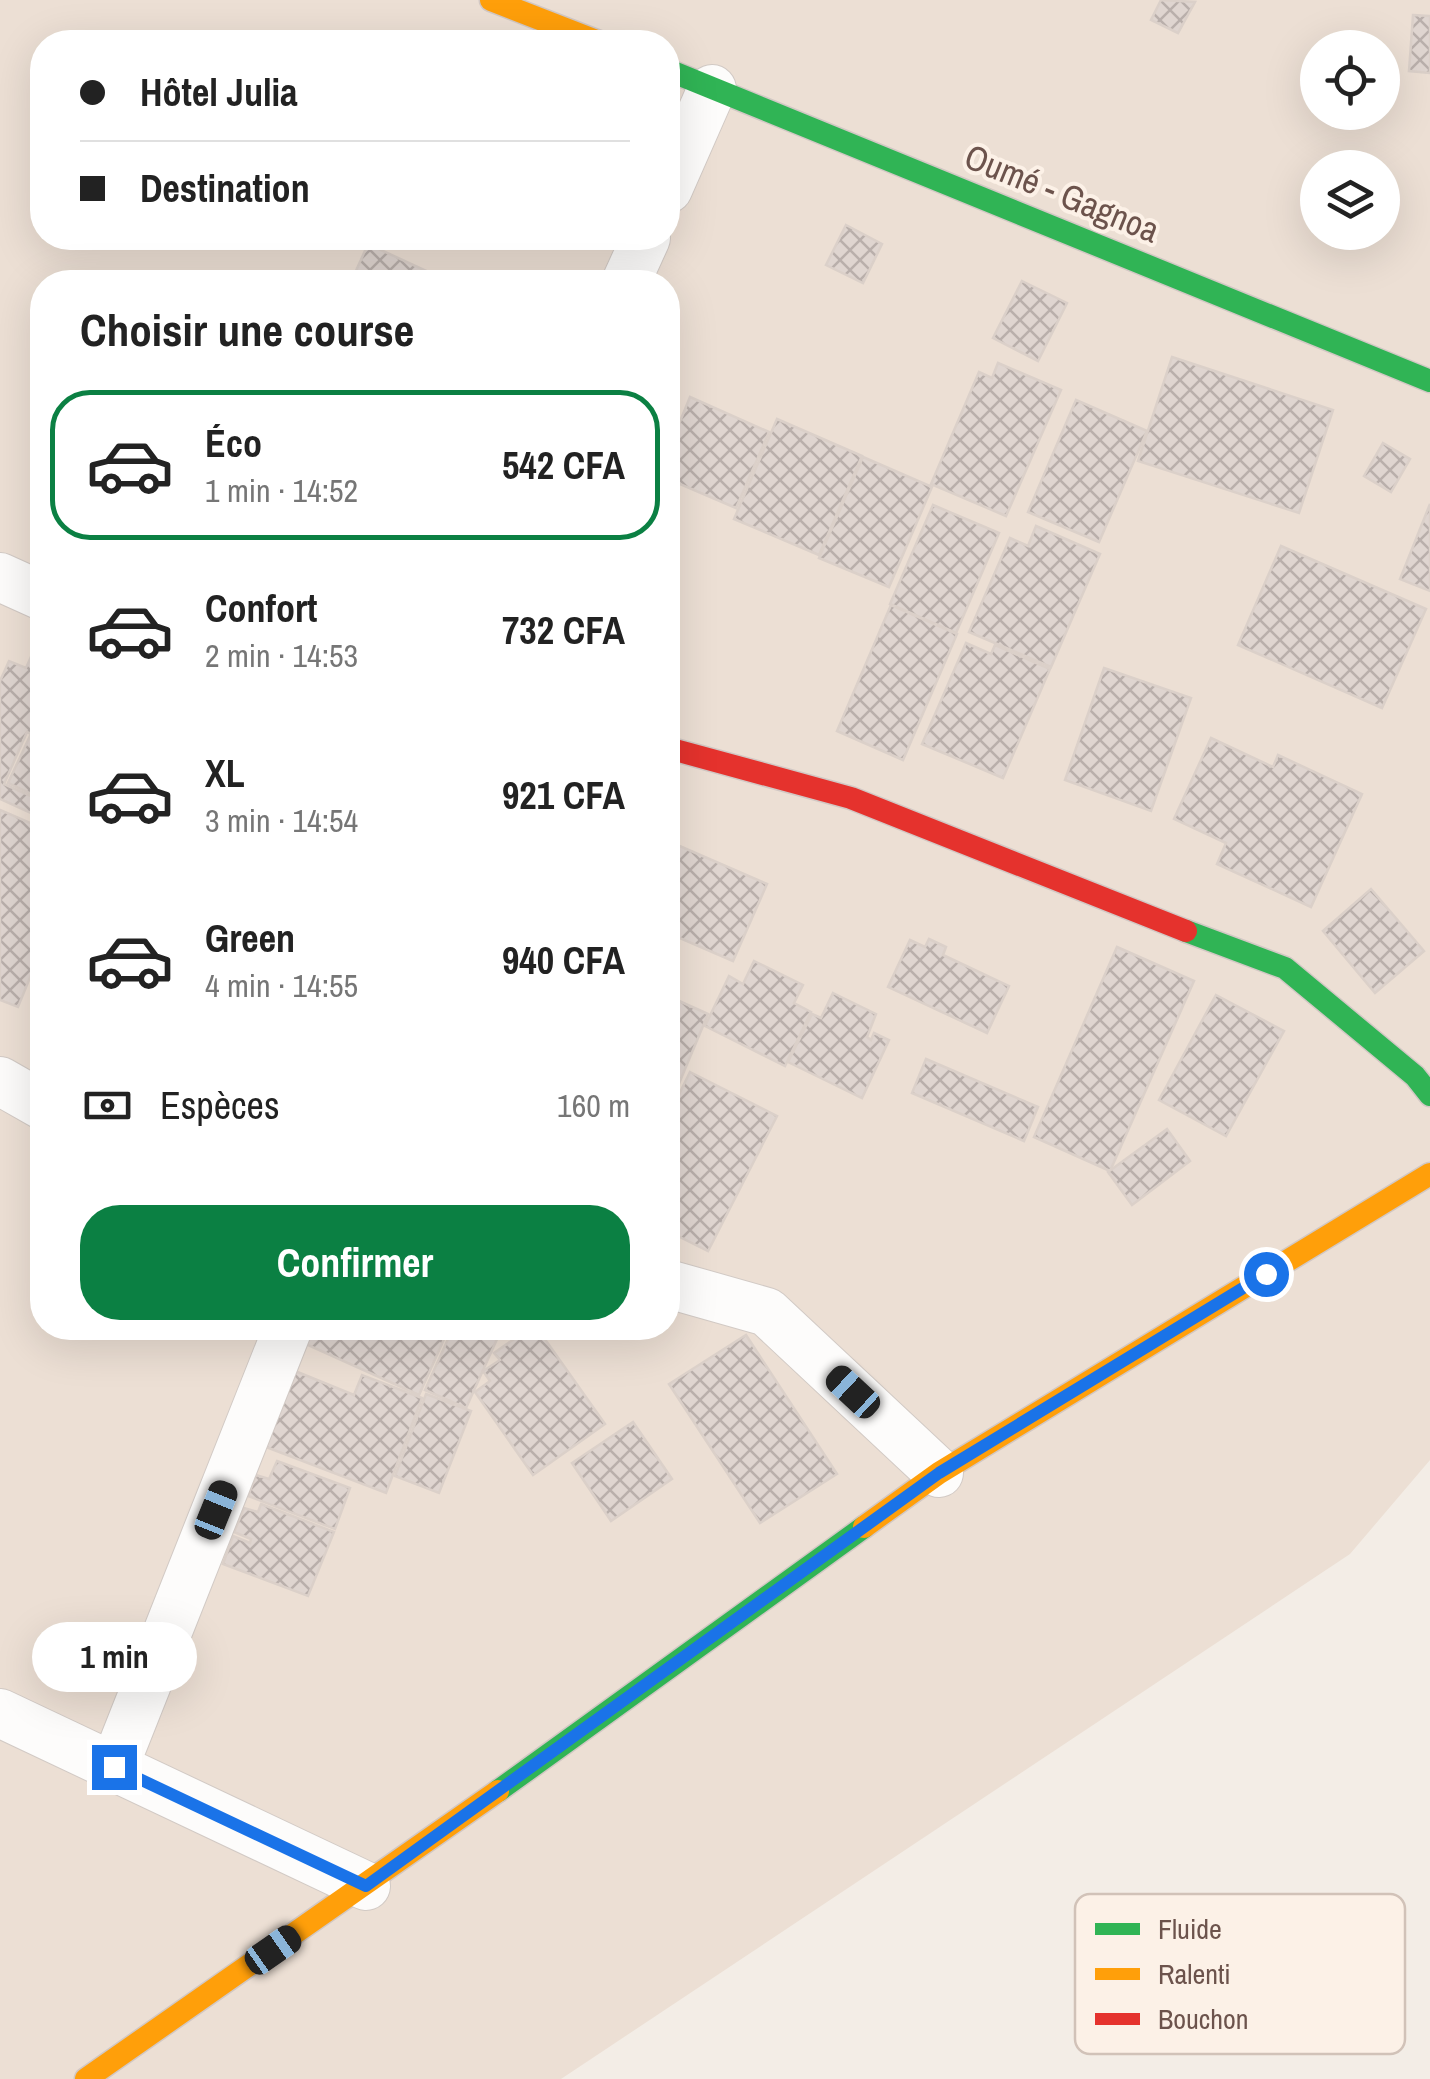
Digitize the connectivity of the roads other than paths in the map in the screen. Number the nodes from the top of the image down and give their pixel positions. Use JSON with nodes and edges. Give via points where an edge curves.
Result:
{"nodes":[{"id":1,"x":491,"y":0,"type":"edge"},
{"id":2,"x":568,"y":30,"type":"edge"},
{"id":3,"x":680,"y":75,"type":"edge"},
{"id":4,"x":712,"y":89,"type":"junction"},
{"id":5,"x":680,"y":162,"type":"edge"},
{"id":6,"x":1430,"y":381,"type":"edge"},
{"id":7,"x":0,"y":577,"type":"edge"},
{"id":8,"x":30,"y":591,"type":"edge"},
{"id":9,"x":680,"y":751,"type":"edge"},
{"id":10,"x":0,"y":1082,"type":"edge"},
{"id":11,"x":1430,"y":1095,"type":"edge"},
{"id":12,"x":30,"y":1098,"type":"edge"},
{"id":13,"x":1430,"y":1174,"type":"edge"},
{"id":14,"x":680,"y":1287,"type":"edge"},
{"id":15,"x":283,"y":1340,"type":"edge"},
{"id":16,"x":939,"y":1473,"type":"junction"},
{"id":17,"x":0,"y":1713,"type":"edge"},
{"id":18,"x":114,"y":1767,"type":"junction"},
{"id":19,"x":366,"y":1886,"type":"junction"},
{"id":20,"x":86,"y":2079,"type":"edge"}],
"edges":[{"from":1,"to":2,"type":"street"},
{"from":3,"to":4,"type":"street","name":"Oumé - Gagnoa"},
{"from":4,"to":5,"type":"street"},
{"from":4,"to":6,"type":"street","name":"Oumé - Gagnoa"},
{"from":7,"to":8,"type":"street"},
{"from":9,"to":11,"type":"street","via":[[851,798],[1286,968]]},
{"from":10,"to":12,"type":"street"},
{"from":13,"to":16,"type":"street"},
{"from":14,"to":16,"type":"street","via":[[767,1312]]},
{"from":15,"to":18,"type":"street"},
{"from":16,"to":19,"type":"street"},
{"from":17,"to":18,"type":"street"},
{"from":18,"to":19,"type":"street"},
{"from":19,"to":20,"type":"street"}]}
